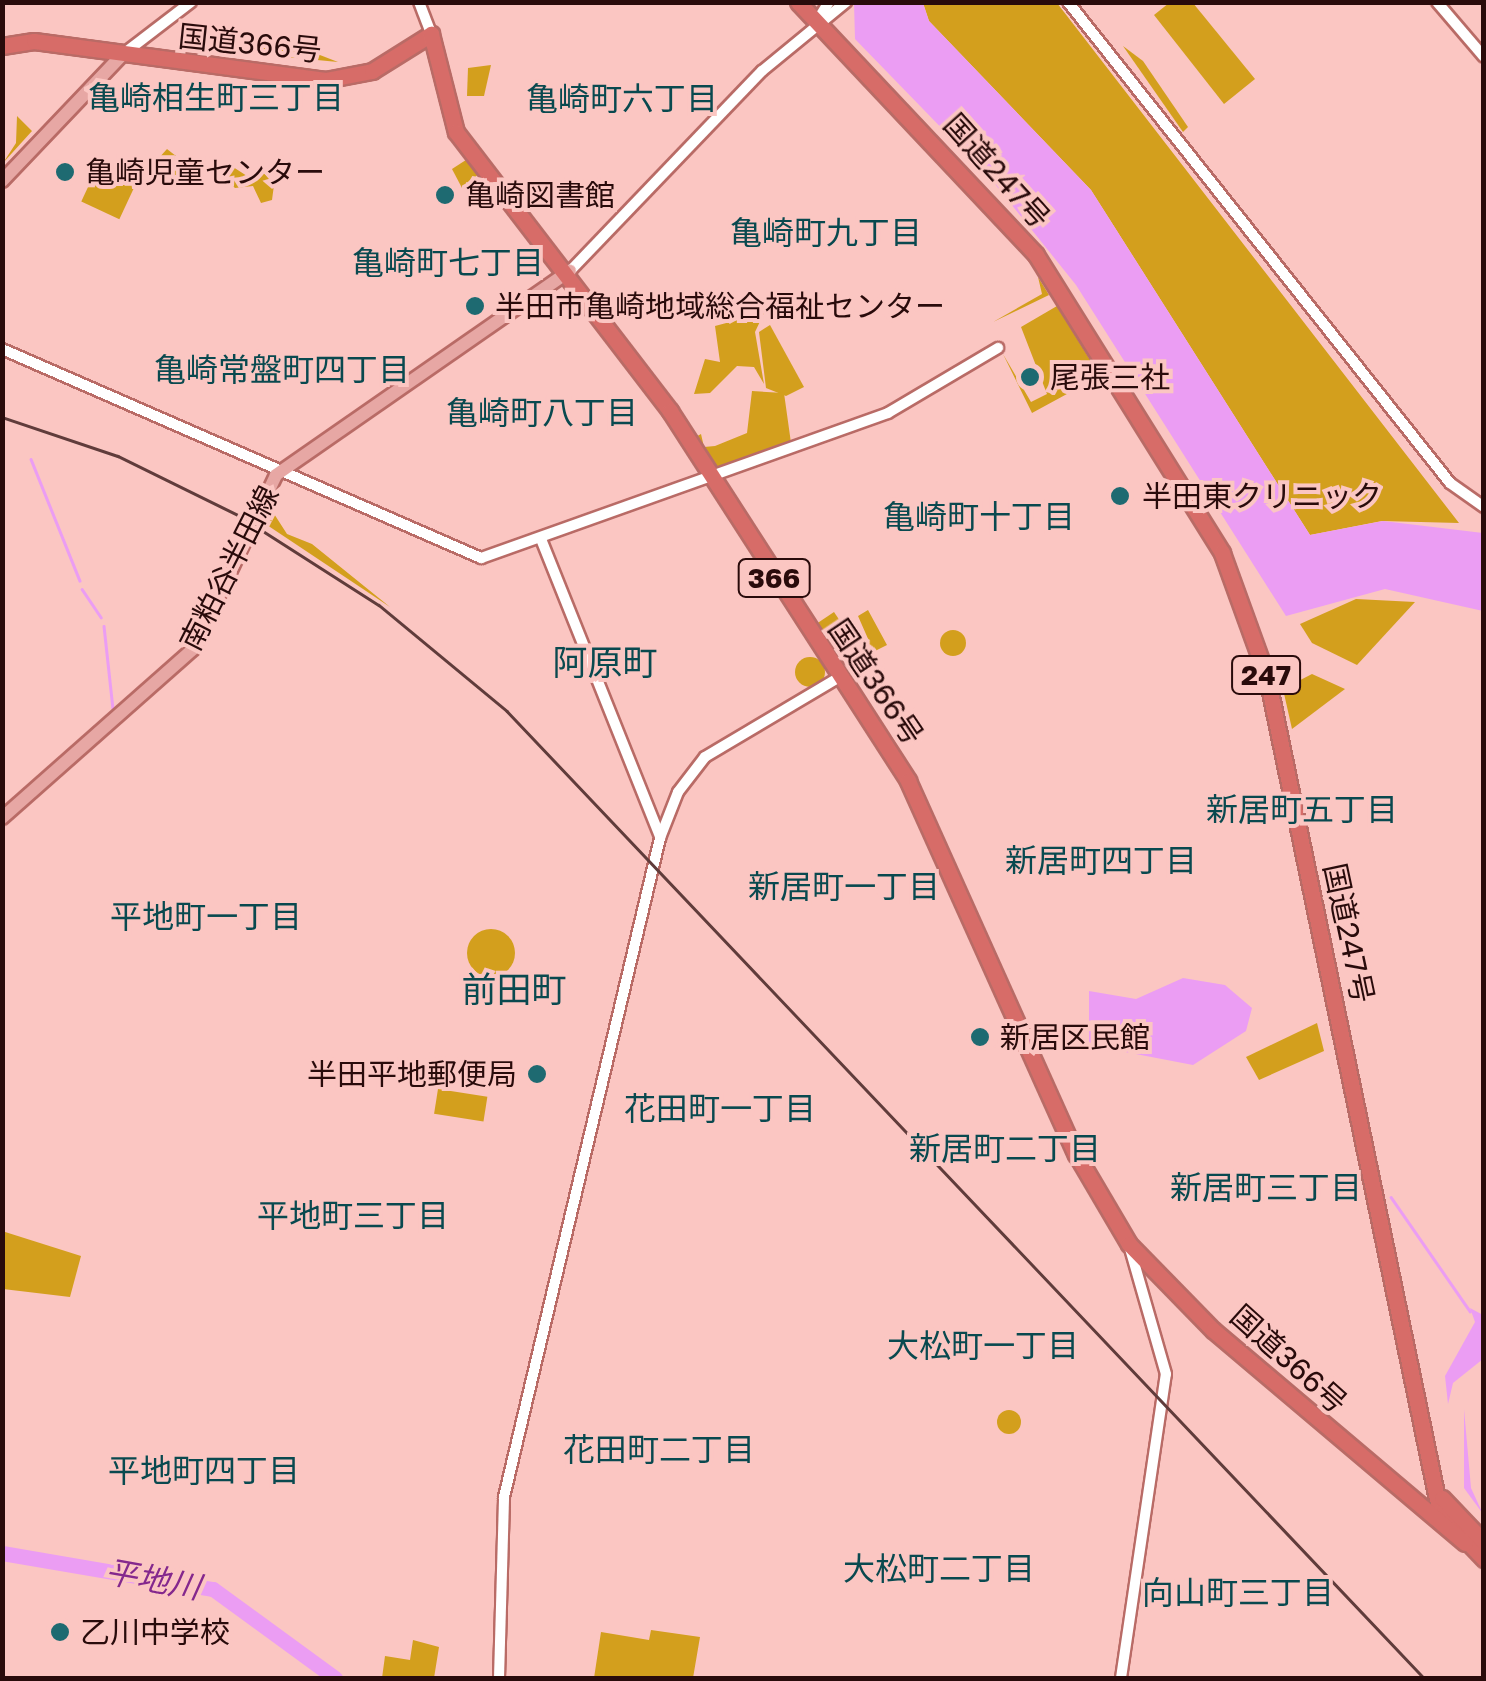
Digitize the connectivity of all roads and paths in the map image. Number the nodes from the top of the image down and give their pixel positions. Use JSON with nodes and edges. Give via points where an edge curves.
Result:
{"nodes":[{"id":1,"x":190,"y":2,"type":"edge"},
{"id":2,"x":419,"y":2,"type":"edge"},
{"id":3,"x":798,"y":2,"type":"edge"},
{"id":4,"x":828,"y":2,"type":"edge"},
{"id":5,"x":1068,"y":2,"type":"edge"},
{"id":6,"x":1437,"y":2,"type":"edge"},
{"id":7,"x":844,"y":4,"type":"edge"},
{"id":8,"x":816,"y":22,"type":"junction"},
{"id":9,"x":431,"y":34,"type":"junction"},
{"id":10,"x":2,"y":46,"type":"edge"},
{"id":11,"x":122,"y":56,"type":"junction"},
{"id":12,"x":1484,"y":56,"type":"edge"},
{"id":13,"x":2,"y":182,"type":"edge"},
{"id":14,"x":570,"y":271,"type":"junction"},
{"id":15,"x":998,"y":348,"type":"dead end"},
{"id":16,"x":2,"y":350,"type":"edge"},
{"id":17,"x":276,"y":475,"type":"junction"},
{"id":18,"x":712,"y":478,"type":"junction"},
{"id":19,"x":1484,"y":506,"type":"edge"},
{"id":20,"x":541,"y":539,"type":"junction"},
{"id":21,"x":840,"y":676,"type":"junction"},
{"id":22,"x":2,"y":818,"type":"edge"},
{"id":23,"x":660,"y":838,"type":"junction"},
{"id":24,"x":1129,"y":1244,"type":"junction"},
{"id":25,"x":1436,"y":1486,"type":"junction"},
{"id":26,"x":1412,"y":1503,"type":"junction"},
{"id":27,"x":1440,"y":1513,"type":"junction"},
{"id":28,"x":1474,"y":1539,"type":"edge"},
{"id":29,"x":1484,"y":1559,"type":"edge"},
{"id":30,"x":499,"y":1678,"type":"edge"},
{"id":31,"x":1121,"y":1678,"type":"edge"}],
"edges":[{"from":1,"to":11,"type":"street"},
{"from":2,"to":9,"type":"street"},
{"from":3,"to":8,"type":"highway","name":"国道247号","number":"247"},
{"from":4,"to":8,"type":"street"},
{"from":5,"to":19,"type":"street","via":[[1450,483]]},
{"from":6,"to":12,"type":"street"},
{"from":7,"to":8,"type":"street"},
{"from":8,"to":14,"type":"street"},
{"from":8,"to":25,"type":"highway","name":"国道247号","number":"247","via":[[1036,255],[1201,513],[1238,590],[1267,677]]},
{"from":9,"to":11,"type":"highway","name":"国道366号","via":[[372,71],[324,80]]},
{"from":9,"to":14,"type":"highway","name":"国道366号","number":"366","via":[[450,122]]},
{"from":10,"to":11,"type":"highway","name":"国道366号"},
{"from":11,"to":13,"type":"main road"},
{"from":14,"to":17,"type":"main road","name":"南粕谷半田線"},
{"from":14,"to":18,"type":"highway","name":"国道366号","number":"366"},
{"from":15,"to":18,"type":"street","via":[[888,413]]},
{"from":16,"to":17,"type":"street"},
{"from":17,"to":20,"type":"street","via":[[470,558]]},
{"from":17,"to":22,"type":"main road","name":"南粕谷半田線","via":[[194,648]]},
{"from":18,"to":20,"type":"street"},
{"from":18,"to":21,"type":"highway","name":"国道366号","number":"366"},
{"from":20,"to":23,"type":"street"},
{"from":21,"to":23,"type":"street","via":[[705,757]]},
{"from":21,"to":24,"type":"highway","name":"国道366号","number":"366","via":[[924,811],[1076,1154]]},
{"from":23,"to":30,"type":"street","via":[[504,1497]]},
{"from":24,"to":26,"type":"highway","name":"国道366号","number":"366"},
{"from":24,"to":31,"type":"street","via":[[1166,1361]]},
{"from":25,"to":27,"type":"highway","name":"国道247号","number":"247"},
{"from":25,"to":28,"type":"highway","name":"国道247号","number":"247"},
{"from":26,"to":27,"type":"highway","name":"国道366号","number":"366"},
{"from":26,"to":28,"type":"highway","name":"国道366号","number":"366"},
{"from":27,"to":28,"type":"highway","name":"国道366号","number":"366"},
{"from":28,"to":29,"type":"highway","name":"国道247号","number":"247"}]}
